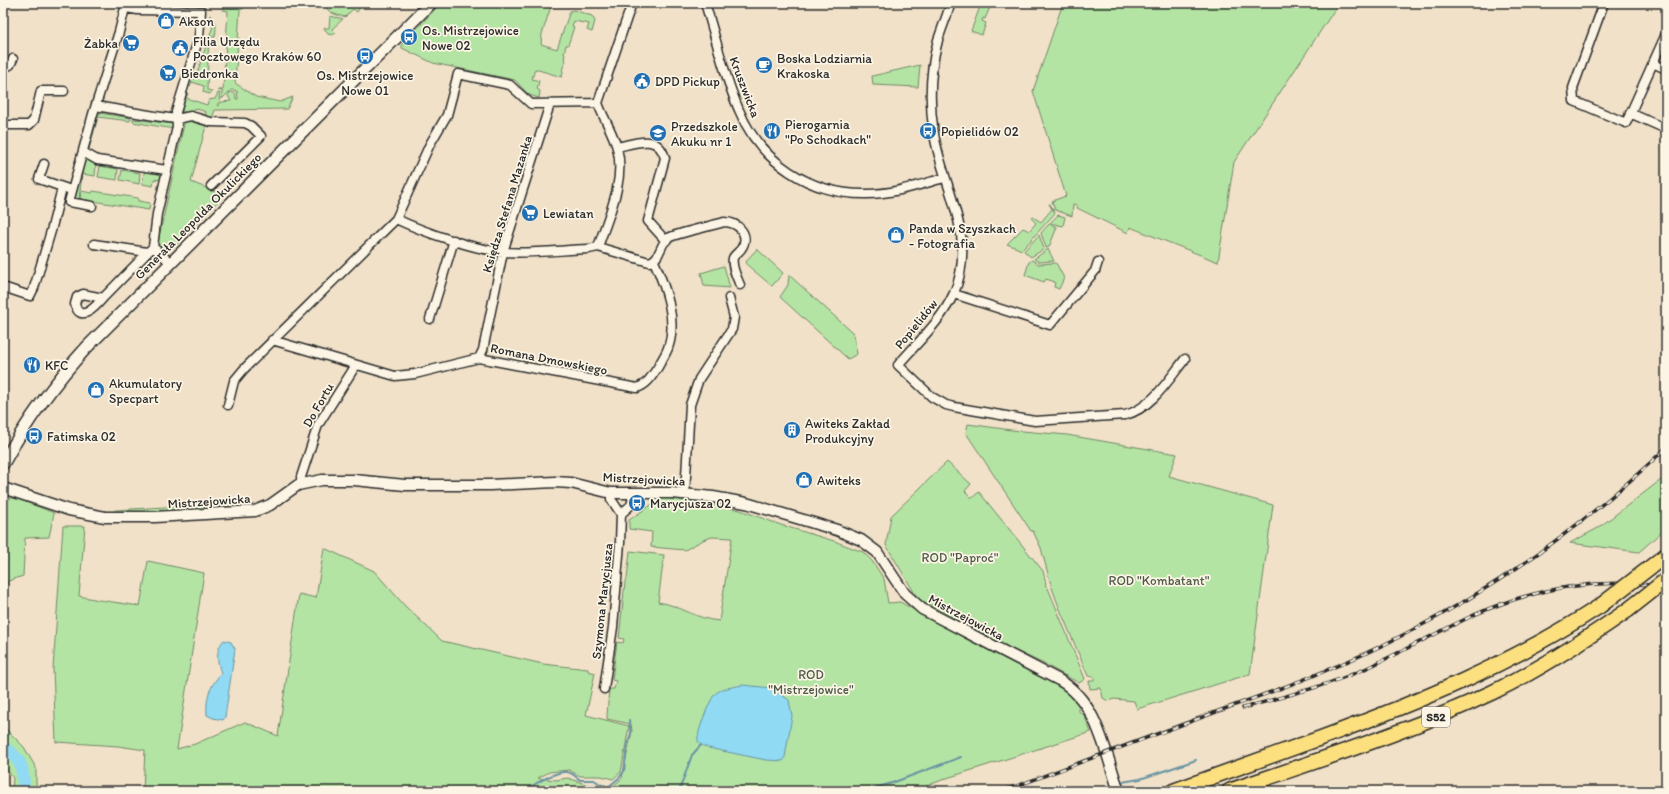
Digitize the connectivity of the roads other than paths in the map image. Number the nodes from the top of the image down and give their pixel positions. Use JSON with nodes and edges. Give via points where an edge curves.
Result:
{"nodes":[{"id":1,"x":431,"y":3,"type":"edge"},
{"id":2,"x":632,"y":3,"type":"edge"},
{"id":3,"x":705,"y":3,"type":"edge"},
{"id":4,"x":951,"y":3,"type":"edge"},
{"id":5,"x":1604,"y":3,"type":"edge"},
{"id":6,"x":126,"y":5,"type":"edge"},
{"id":7,"x":1666,"y":34,"type":"edge"},
{"id":8,"x":1663,"y":50,"type":"edge"},
{"id":9,"x":13,"y":59,"type":"dead end"},
{"id":10,"x":1653,"y":63,"type":"junction"},
{"id":11,"x":3,"y":68,"type":"edge"},
{"id":12,"x":1666,"y":69,"type":"edge"},
{"id":13,"x":64,"y":91,"type":"dead end"},
{"id":14,"x":598,"y":103,"type":"junction"},
{"id":15,"x":550,"y":104,"type":"junction"},
{"id":16,"x":96,"y":106,"type":"junction"},
{"id":17,"x":1630,"y":113,"type":"junction"},
{"id":18,"x":176,"y":119,"type":"junction"},
{"id":19,"x":3,"y":125,"type":"edge"},
{"id":20,"x":1666,"y":129,"type":"edge"},
{"id":21,"x":617,"y":147,"type":"junction"},
{"id":22,"x":83,"y":152,"type":"junction"},
{"id":23,"x":44,"y":164,"type":"dead end"},
{"id":24,"x":167,"y":170,"type":"junction"},
{"id":25,"x":944,"y":178,"type":"junction"},
{"id":26,"x":211,"y":186,"type":"dead end"},
{"id":27,"x":62,"y":188,"type":"junction"},
{"id":28,"x":72,"y":191,"type":"junction"},
{"id":29,"x":92,"y":206,"type":"dead end"},
{"id":30,"x":396,"y":219,"type":"junction"},
{"id":31,"x":454,"y":240,"type":"junction"},
{"id":32,"x":666,"y":241,"type":"junction"},
{"id":33,"x":94,"y":244,"type":"dead end"},
{"id":34,"x":598,"y":247,"type":"junction"},
{"id":35,"x":150,"y":250,"type":"junction"},
{"id":36,"x":503,"y":252,"type":"junction"},
{"id":37,"x":654,"y":261,"type":"junction"},
{"id":38,"x":1098,"y":262,"type":"dead end"},
{"id":39,"x":171,"y":263,"type":"junction"},
{"id":40,"x":740,"y":286,"type":"dead end"},
{"id":41,"x":3,"y":287,"type":"edge"},
{"id":42,"x":954,"y":294,"type":"junction"},
{"id":43,"x":103,"y":298,"type":"dead end"},
{"id":44,"x":729,"y":298,"type":"dead end"},
{"id":45,"x":430,"y":319,"type":"dead end"},
{"id":46,"x":272,"y":340,"type":"junction"},
{"id":47,"x":479,"y":358,"type":"junction"},
{"id":48,"x":1185,"y":359,"type":"dead end"},
{"id":49,"x":356,"y":365,"type":"junction"},
{"id":50,"x":228,"y":405,"type":"dead end"},
{"id":51,"x":3,"y":464,"type":"edge"},
{"id":52,"x":302,"y":483,"type":"junction"},
{"id":53,"x":3,"y":488,"type":"edge"},
{"id":54,"x":611,"y":493,"type":"junction"},
{"id":55,"x":634,"y":494,"type":"junction"},
{"id":56,"x":685,"y":494,"type":"junction"},
{"id":57,"x":621,"y":514,"type":"junction"},
{"id":58,"x":1662,"y":558,"type":"edge"},
{"id":59,"x":1666,"y":580,"type":"edge"},
{"id":60,"x":604,"y":689,"type":"dead end"},
{"id":61,"x":1120,"y":791,"type":"edge"},
{"id":62,"x":1173,"y":791,"type":"edge"},
{"id":63,"x":1229,"y":791,"type":"edge"}],
"edges":[{"from":1,"to":39,"type":"main road","name":"Generała Leopolda Okulickiego"},
{"from":2,"to":14,"type":"street"},
{"from":3,"to":25,"type":"street","name":"Kruszwicka","via":[[739,110],[762,147],[785,170],[822,188],[855,194],[890,192]]},
{"from":4,"to":25,"type":"street","name":"Popielidów","via":[[935,51],[931,92],[934,134]]},
{"from":5,"to":17,"type":"street","via":[[1572,88],[1574,101],[1626,122]]},
{"from":6,"to":16,"type":"street"},
{"from":6,"to":18,"type":"street","via":[[138,10],[200,11],[200,36]]},
{"from":7,"to":8,"type":"street"},
{"from":8,"to":10,"type":"street"},
{"from":9,"to":11,"type":"street","via":[[10,65]]},
{"from":10,"to":12,"type":"street"},
{"from":10,"to":17,"type":"street"},
{"from":13,"to":19,"type":"street","via":[[42,91],[34,120],[29,125]]},
{"from":14,"to":15,"type":"street"},
{"from":14,"to":21,"type":"street"},
{"from":15,"to":30,"type":"street","via":[[531,104],[510,84],[458,74],[447,115],[430,144]]},
{"from":15,"to":36,"type":"street","name":"Księdza Stefana Mazanka"},
{"from":16,"to":18,"type":"street"},
{"from":16,"to":22,"type":"street"},
{"from":17,"to":20,"type":"street"},
{"from":18,"to":24,"type":"street","via":[[177,127]]},
{"from":18,"to":26,"type":"street","via":[[191,116],[211,122],[246,123],[261,136]]},
{"from":21,"to":32,"type":"street","via":[[647,141],[656,143],[662,149],[665,158],[648,221]]},
{"from":21,"to":34,"type":"street","via":[[617,186]]},
{"from":22,"to":24,"type":"street","via":[[97,160]]},
{"from":22,"to":28,"type":"street"},
{"from":23,"to":27,"type":"street","via":[[39,179]]},
{"from":24,"to":35,"type":"street"},
{"from":25,"to":42,"type":"street","name":"Popielidów","via":[[961,226],[960,272]]},
{"from":27,"to":28,"type":"street"},
{"from":27,"to":41,"type":"street","via":[[30,296]]},
{"from":28,"to":29,"type":"street","via":[[69,202]]},
{"from":30,"to":31,"type":"street"},
{"from":30,"to":46,"type":"street"},
{"from":31,"to":36,"type":"street"},
{"from":31,"to":45,"type":"street"},
{"from":32,"to":37,"type":"street"},
{"from":32,"to":40,"type":"street","via":[[673,236],[724,222],[734,224],[744,235],[742,248],[733,257]]},
{"from":33,"to":35,"type":"street"},
{"from":34,"to":36,"type":"street"},
{"from":34,"to":37,"type":"street","via":[[649,262]]},
{"from":35,"to":39,"type":"street"},
{"from":35,"to":43,"type":"street"},
{"from":36,"to":47,"type":"street","name":"Księdza Stefana Mazanka","via":[[484,350]]},
{"from":37,"to":47,"type":"street","name":"Romana Dmowskiego","via":[[667,296],[670,338],[662,360],[646,384],[637,388],[629,387]]},
{"from":38,"to":42,"type":"street","via":[[1095,272],[1050,325]]},
{"from":39,"to":51,"type":"main road","name":"Generała Leopolda Okulickiego","via":[[98,335],[67,370]]},
{"from":42,"to":48,"type":"street","name":"Popielidów","via":[[932,326],[898,364],[932,396],[954,407],[1030,421],[1125,415],[1146,404]]},
{"from":44,"to":56,"type":"street","via":[[734,317],[732,328],[699,379],[692,400],[688,422]]},
{"from":46,"to":49,"type":"street","name":"Romana Dmowskiego"},
{"from":46,"to":50,"type":"street","via":[[234,381]]},
{"from":47,"to":49,"type":"street","name":"Romana Dmowskiego","via":[[402,376]]},
{"from":49,"to":52,"type":"street","name":"Do Fortu","via":[[318,425]]},
{"from":52,"to":53,"type":"street","name":"Mistrzejowicka","via":[[270,505],[255,511],[131,518],[81,513]]},
{"from":52,"to":54,"type":"street","name":"Mistrzejowicka","via":[[334,479],[420,485],[555,482],[571,483]]},
{"from":54,"to":55,"type":"street","name":"Mistrzejowicka"},
{"from":54,"to":57,"type":"street","via":[[611,499]]},
{"from":55,"to":56,"type":"street","name":"Mistrzejowicka"},
{"from":55,"to":57,"type":"street","via":[[631,504]]},
{"from":56,"to":61,"type":"street","name":"Mistrzejowicka","via":[[751,505],[837,530],[861,540],[876,552],[905,594],[918,606],[1069,686],[1082,699],[1098,729]]},
{"from":57,"to":60,"type":"street","name":"Szymona Marycjusza","via":[[613,627]]},
{"from":58,"to":62,"type":"highway","number":"S52","bridge":true,"via":[[1600,606],[1546,640],[1498,665],[1363,722]]},
{"from":59,"to":63,"type":"highway","number":"S52","bridge":true,"via":[[1588,637],[1520,678],[1414,726]]}]}
